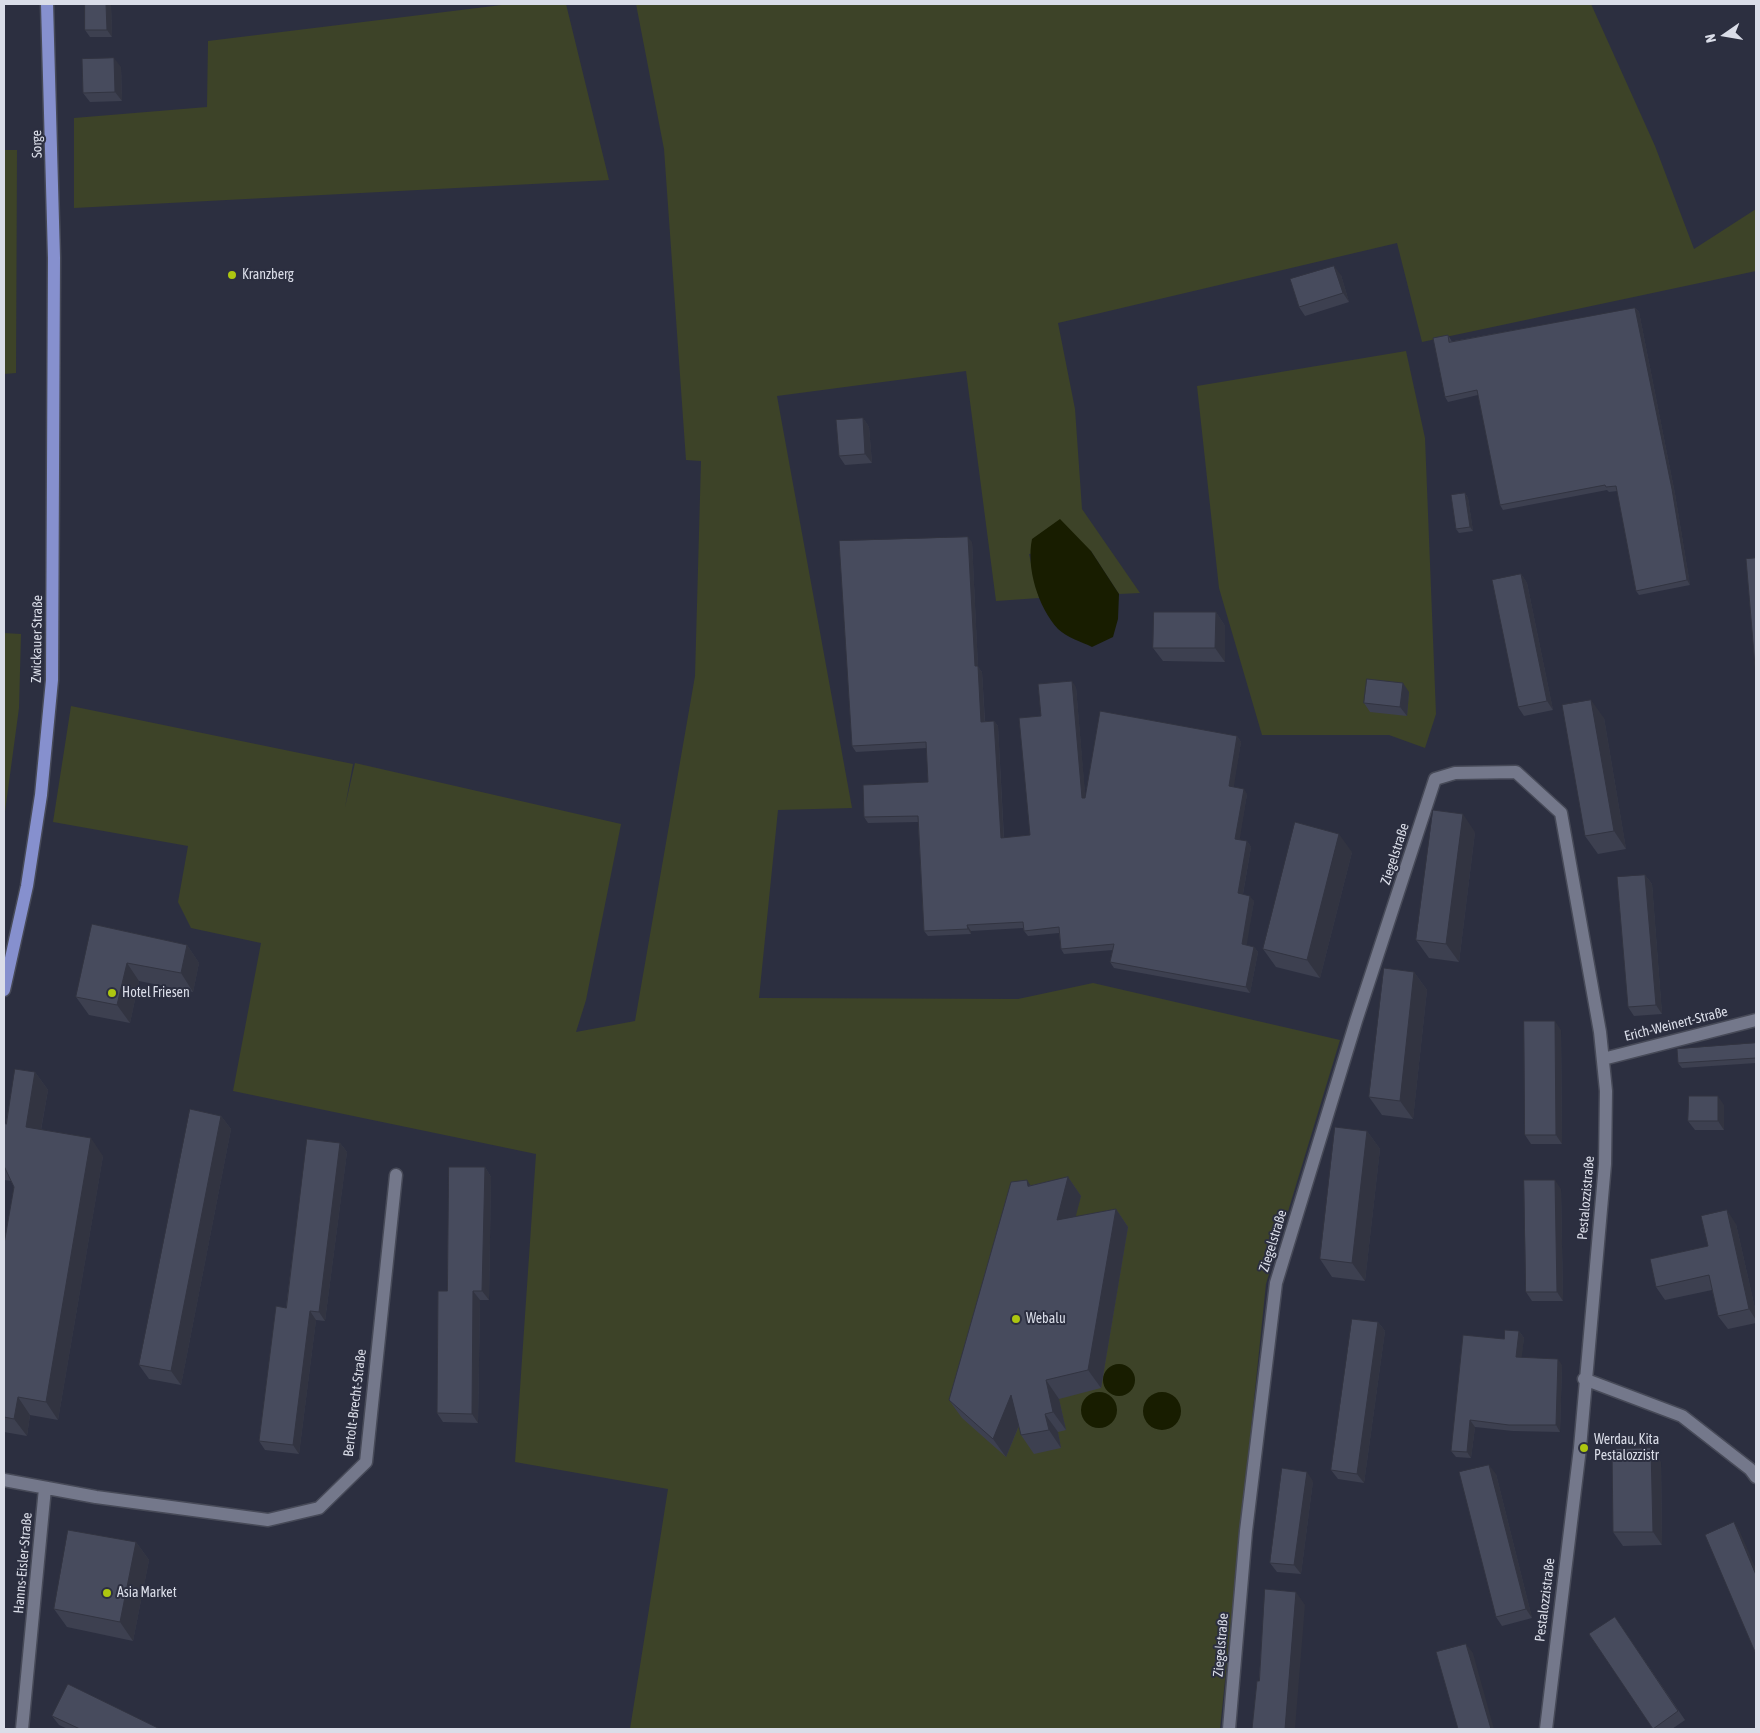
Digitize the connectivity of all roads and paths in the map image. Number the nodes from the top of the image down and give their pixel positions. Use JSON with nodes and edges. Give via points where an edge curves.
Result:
{"nodes":[{"id":1,"x":47,"y":4,"type":"edge"},
{"id":2,"x":54,"y":284,"type":"joint"},
{"id":3,"x":1435,"y":780,"type":"joint"},
{"id":4,"x":4,"y":990,"type":"edge"},
{"id":5,"x":1756,"y":1020,"type":"edge"},
{"id":6,"x":1603,"y":1059,"type":"junction"},
{"id":7,"x":396,"y":1175,"type":"dead end"},
{"id":8,"x":1584,"y":1379,"type":"junction"},
{"id":9,"x":1756,"y":1477,"type":"edge"},
{"id":10,"x":4,"y":1480,"type":"edge"},
{"id":11,"x":45,"y":1488,"type":"junction"},
{"id":12,"x":22,"y":1729,"type":"edge"},
{"id":13,"x":1229,"y":1729,"type":"edge"},
{"id":14,"x":1546,"y":1729,"type":"edge"}],
"edges":[{"from":1,"to":2,"type":"main road","name":"Sorge"},
{"from":2,"to":4,"type":"main road","name":"Zwickauer Straße","via":[[52,680],[42,795],[28,886]]},
{"from":3,"to":6,"type":"street","name":"Pestalozzistraße","via":[[1455,773],[1516,772],[1561,813]]},
{"from":3,"to":13,"type":"street","name":"Ziegelstraße","via":[[1356,1021],[1276,1283],[1246,1531]]},
{"from":5,"to":6,"type":"street","name":"Erich-Weinert-Straße"},
{"from":6,"to":8,"type":"street","name":"Pestalozzistraße","via":[[1605,1164]]},
{"from":7,"to":11,"type":"street","name":"Bertolt-Brecht-Straße","via":[[366,1462],[319,1508],[268,1520]]},
{"from":8,"to":9,"type":"street","via":[[1682,1416]]},
{"from":8,"to":14,"type":"street","name":"Pestalozzistraße","via":[[1580,1448]]},
{"from":10,"to":11,"type":"street","name":"Bertolt-Brecht-Straße"},
{"from":11,"to":12,"type":"street","name":"Hanns-Eisler-Straße"}]}
